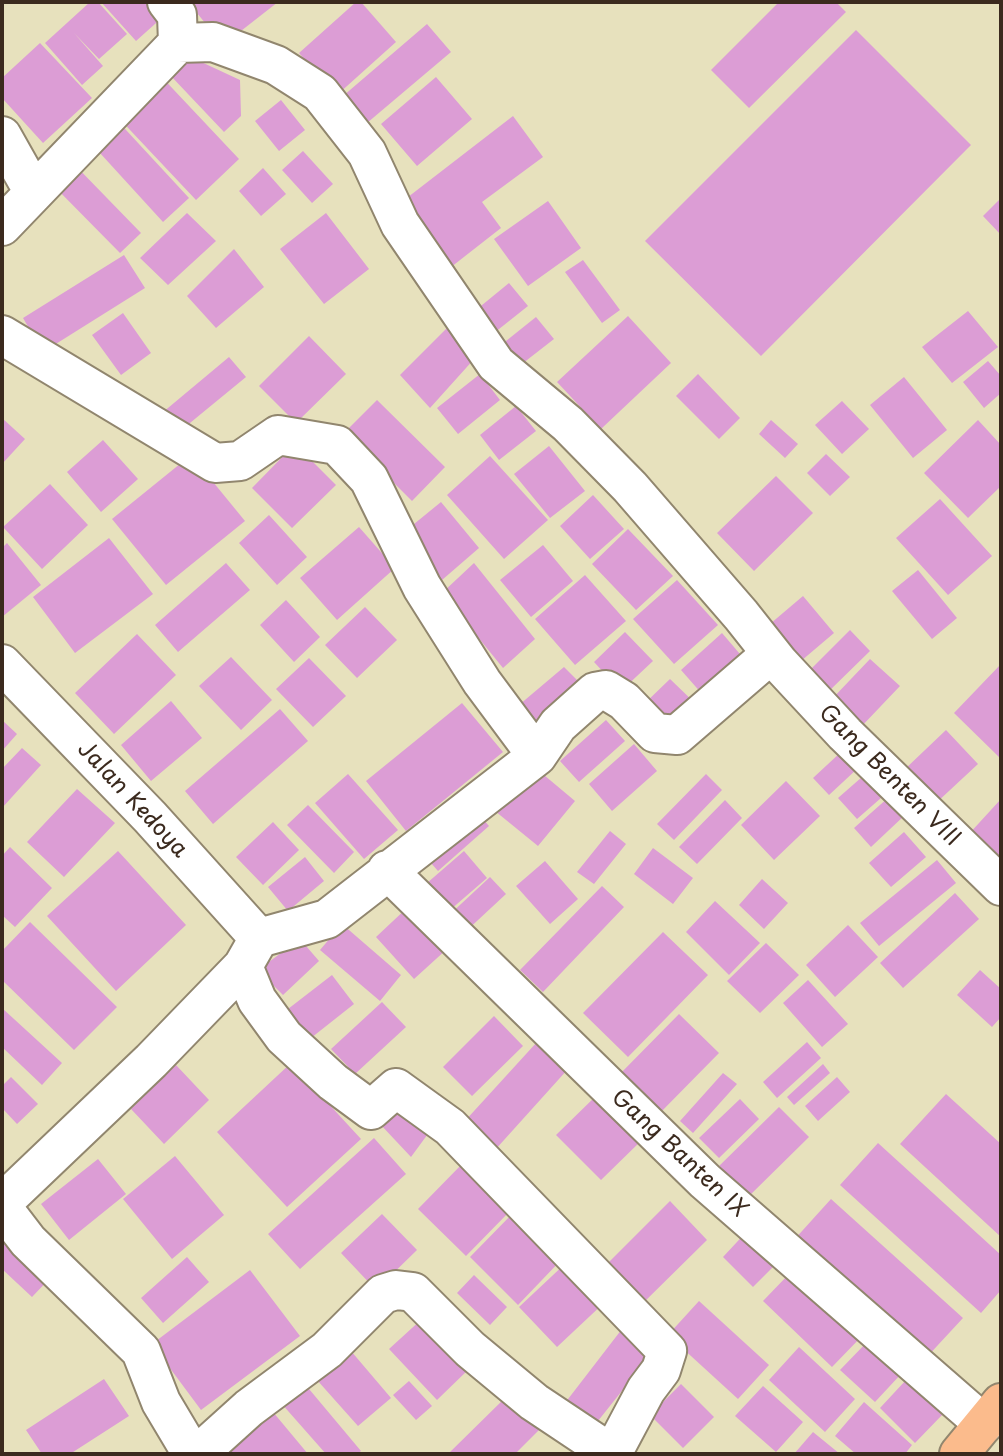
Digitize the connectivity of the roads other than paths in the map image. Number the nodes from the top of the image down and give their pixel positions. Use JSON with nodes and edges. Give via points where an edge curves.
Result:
{"nodes":[{"id":1,"x":167,"y":2,"type":"edge"},
{"id":2,"x":178,"y":43,"type":"junction"},
{"id":3,"x":2,"y":136,"type":"edge"},
{"id":4,"x":33,"y":191,"type":"junction"},
{"id":5,"x":2,"y":226,"type":"edge"},
{"id":6,"x":2,"y":335,"type":"edge"},
{"id":7,"x":775,"y":659,"type":"junction"},
{"id":8,"x":2,"y":664,"type":"edge"},
{"id":9,"x":537,"y":756,"type":"junction"},
{"id":10,"x":387,"y":870,"type":"junction"},
{"id":11,"x":1001,"y":886,"type":"edge"},
{"id":12,"x":251,"y":952,"type":"junction"},
{"id":13,"x":2,"y":1205,"type":"edge"},
{"id":14,"x":993,"y":1414,"type":"edge"},
{"id":15,"x":192,"y":1454,"type":"edge"},
{"id":16,"x":198,"y":1454,"type":"edge"},
{"id":17,"x":612,"y":1454,"type":"edge"},
{"id":18,"x":959,"y":1454,"type":"edge"}],
"edges":[{"from":1,"to":2,"type":"street","via":[[177,15]]},
{"from":2,"to":4,"type":"street"},
{"from":2,"to":7,"type":"street","name":"Gang Benten VIII","via":[[213,42],[276,65],[320,93],[367,153],[400,224],[496,364],[568,425],[630,487]]},
{"from":3,"to":4,"type":"street"},
{"from":4,"to":5,"type":"street"},
{"from":6,"to":9,"type":"street","via":[[215,463],[240,461],[278,435],[337,445],[369,479],[422,587],[482,682]]},
{"from":7,"to":9,"type":"street","via":[[677,735],[655,733],[624,701],[606,690],[595,692],[558,725]]},
{"from":7,"to":11,"type":"street","name":"Gang Benten VIII","via":[[911,801]]},
{"from":8,"to":12,"type":"street","name":"Jalan Kedoya","via":[[150,817]]},
{"from":9,"to":10,"type":"street"},
{"from":10,"to":12,"type":"street","via":[[327,919]]},
{"from":10,"to":14,"type":"street","name":"Gang Banten IX","via":[[705,1181]]},
{"from":12,"to":13,"type":"street","via":[[151,1061]]},
{"from":12,"to":17,"type":"street","name":"Jalan Kedoya","via":[[257,1000],[284,1037],[371,1110],[396,1088],[450,1127],[667,1351],[662,1370],[646,1390]]},
{"from":13,"to":15,"type":"street","via":[[28,1241],[141,1351],[161,1402]]},
{"from":14,"to":18,"type":"main road"},
{"from":16,"to":17,"type":"street","via":[[249,1408],[327,1350],[383,1294],[396,1290],[413,1292],[523,1393]]}]}
